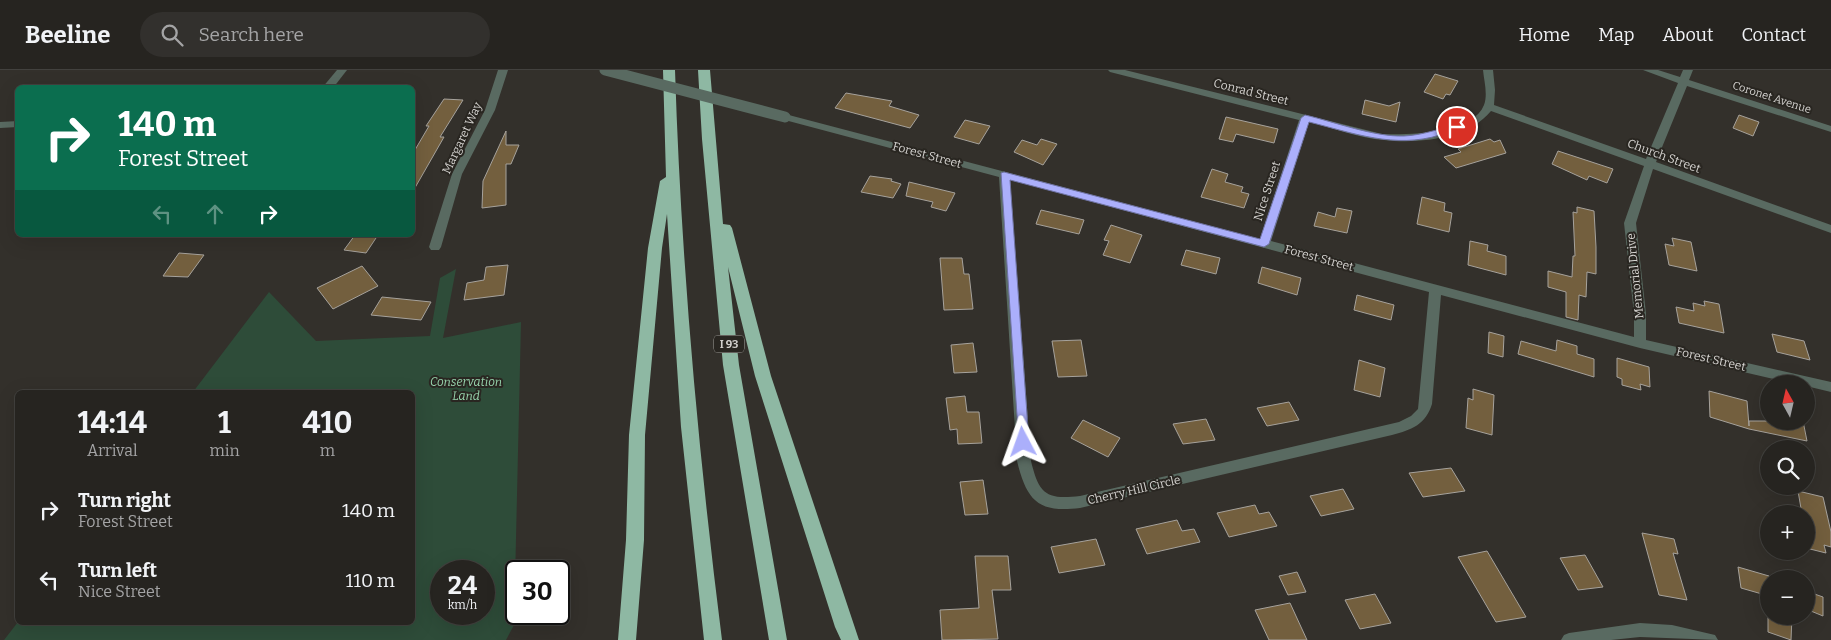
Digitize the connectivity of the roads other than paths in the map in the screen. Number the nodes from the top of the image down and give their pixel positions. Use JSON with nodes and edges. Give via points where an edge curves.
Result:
{"nodes":[{"id":1,"x":342,"y":70,"type":"edge"},
{"id":2,"x":504,"y":70,"type":"edge"},
{"id":3,"x":605,"y":70,"type":"edge"},
{"id":4,"x":669,"y":70,"type":"edge"},
{"id":5,"x":704,"y":70,"type":"edge"},
{"id":6,"x":1112,"y":70,"type":"edge"},
{"id":7,"x":1488,"y":70,"type":"edge"},
{"id":8,"x":1648,"y":70,"type":"edge"},
{"id":9,"x":1688,"y":70,"type":"edge"},
{"id":10,"x":1684,"y":82,"type":"junction"},
{"id":11,"x":330,"y":85,"type":"edge"},
{"id":12,"x":1488,"y":106,"type":"junction"},
{"id":13,"x":1305,"y":118,"type":"junction"},
{"id":14,"x":15,"y":124,"type":"edge"},
{"id":15,"x":0,"y":125,"type":"edge"},
{"id":16,"x":1831,"y":129,"type":"edge"},
{"id":17,"x":671,"y":152,"type":"junction"},
{"id":18,"x":1650,"y":164,"type":"junction"},
{"id":19,"x":1004,"y":175,"type":"junction"},
{"id":20,"x":712,"y":176,"type":"junction"},
{"id":21,"x":1831,"y":229,"type":"edge"},
{"id":22,"x":1264,"y":244,"type":"junction"},
{"id":23,"x":435,"y":247,"type":"dead end"},
{"id":24,"x":1435,"y":289,"type":"junction"},
{"id":25,"x":1640,"y":343,"type":"junction"},
{"id":26,"x":1831,"y":387,"type":"edge"},
{"id":27,"x":627,"y":640,"type":"edge"},
{"id":28,"x":713,"y":640,"type":"edge"},
{"id":29,"x":778,"y":640,"type":"edge"},
{"id":30,"x":850,"y":640,"type":"edge"},
{"id":31,"x":1569,"y":640,"type":"edge"},
{"id":32,"x":1710,"y":640,"type":"edge"}],
"edges":[{"from":1,"to":11,"type":"street"},
{"from":2,"to":23,"type":"street","name":"Margaret Way","via":[[490,110],[457,174]]},
{"from":3,"to":19,"type":"street","name":"Forest Street","bridge":true},
{"from":4,"to":17,"type":"highway"},
{"from":5,"to":20,"type":"highway","number":"I 93"},
{"from":6,"to":13,"type":"street","name":"Conrad Street"},
{"from":7,"to":12,"type":"street"},
{"from":8,"to":10,"type":"street","name":"Coronet Avenue"},
{"from":9,"to":10,"type":"street","name":"Memorial Drive"},
{"from":10,"to":16,"type":"street","name":"Coronet Avenue"},
{"from":10,"to":18,"type":"street","name":"Memorial Drive"},
{"from":12,"to":13,"type":"street","name":"Conrad Street","via":[[1479,119],[1464,125],[1426,137],[1402,139]]},
{"from":12,"to":18,"type":"street","name":"Church Street"},
{"from":13,"to":22,"type":"street","name":"Nice Street"},
{"from":14,"to":15,"type":"street"},
{"from":17,"to":27,"type":"highway","via":[[655,248],[638,417],[635,540]]},
{"from":17,"to":28,"type":"highway","via":[[683,351]]},
{"from":18,"to":21,"type":"street","name":"Church Street"},
{"from":18,"to":25,"type":"street","name":"Memorial Drive","via":[[1630,223]]},
{"from":19,"to":22,"type":"street","name":"Forest Street"},
{"from":19,"to":24,"type":"street","name":"Cherry Hill Circle","via":[[1024,461],[1032,491],[1051,504],[1080,502],[1386,431],[1412,422],[1422,416],[1426,404]]},
{"from":20,"to":29,"type":"highway","number":"I 93","via":[[731,365]]},
{"from":20,"to":30,"type":"highway","via":[[763,376]]},
{"from":22,"to":24,"type":"street","name":"Forest Street"},
{"from":24,"to":25,"type":"street","name":"Forest Street"},
{"from":25,"to":26,"type":"street","name":"Forest Street"},
{"from":31,"to":32,"type":"street","via":[[1636,629]]}]}
